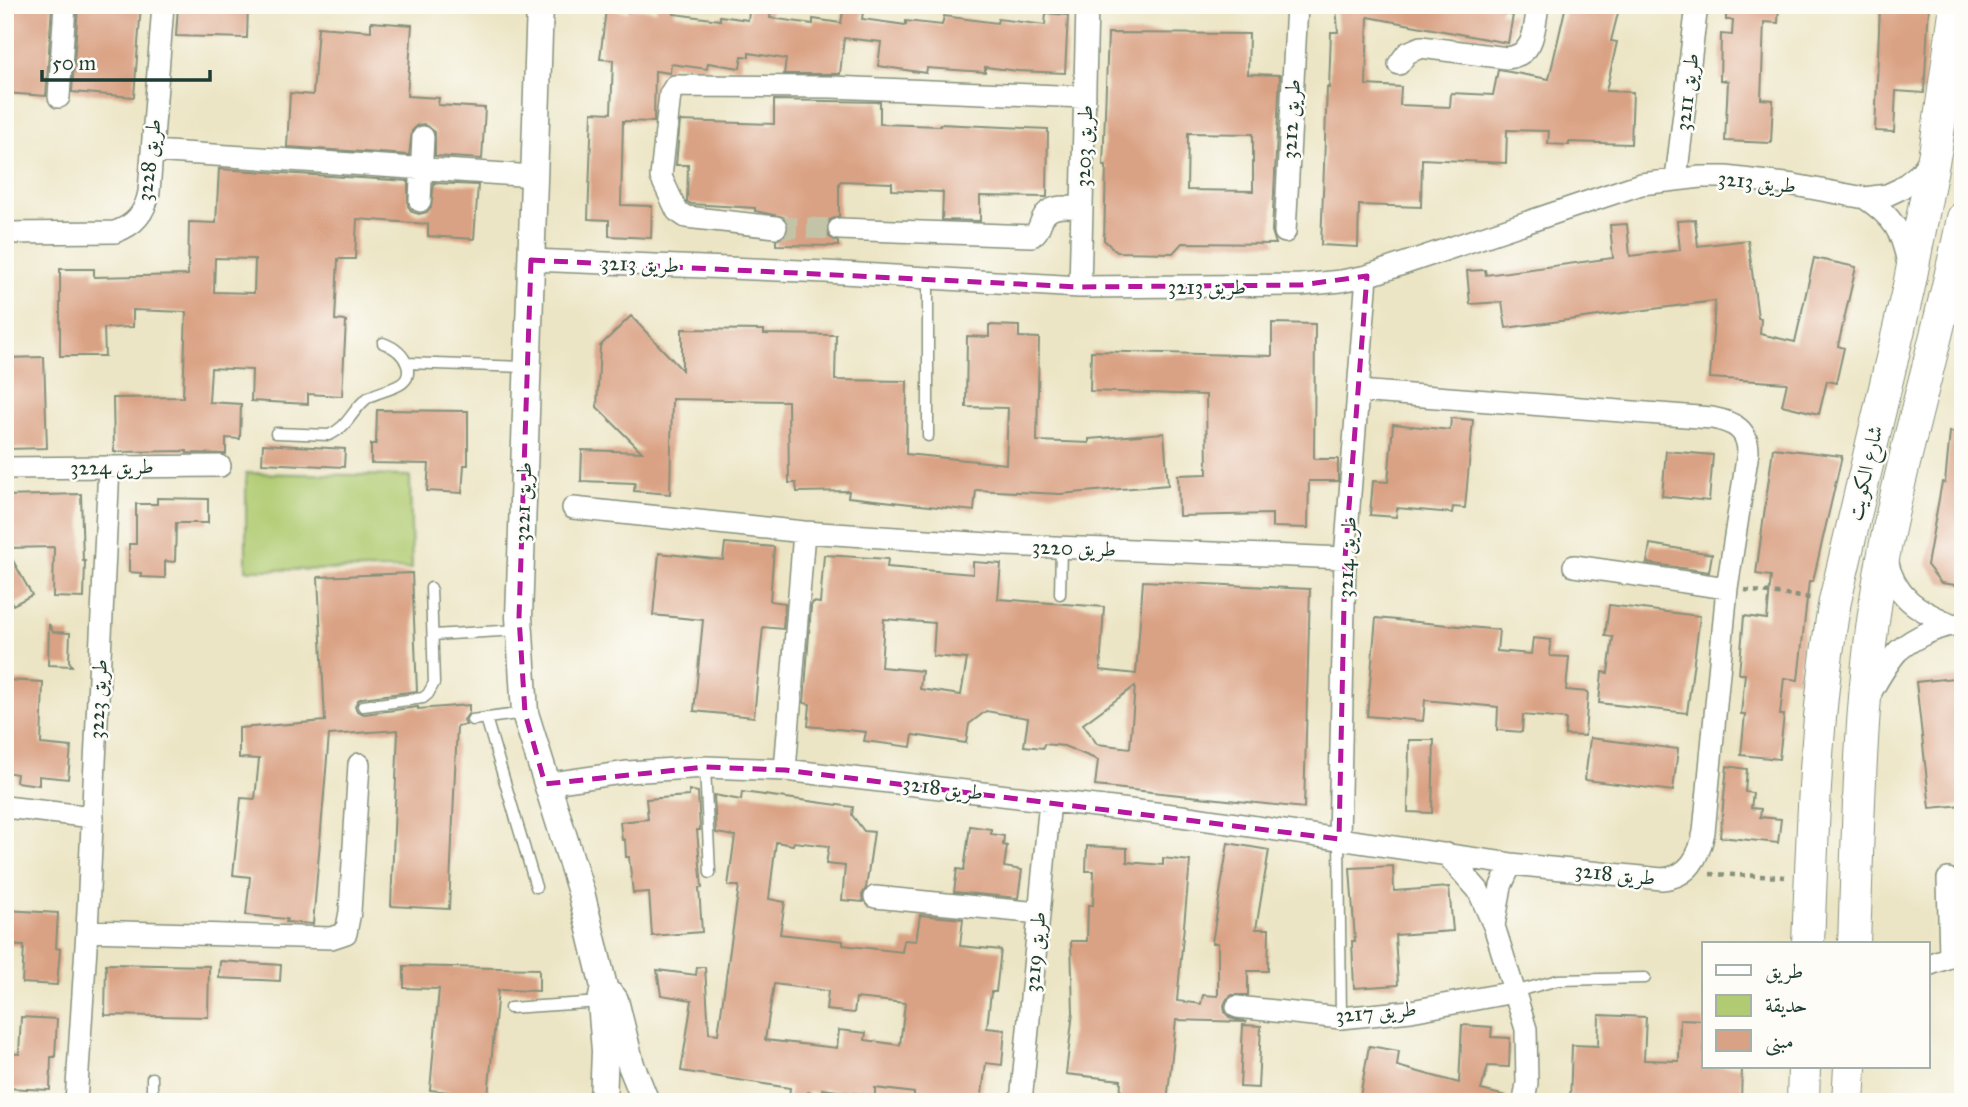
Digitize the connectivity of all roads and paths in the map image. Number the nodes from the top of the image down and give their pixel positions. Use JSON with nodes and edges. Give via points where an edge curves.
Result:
{"nodes":[{"id":1,"x":65,"y":5,"type":"edge"},
{"id":2,"x":163,"y":5,"type":"edge"},
{"id":3,"x":540,"y":5,"type":"edge"},
{"id":4,"x":1087,"y":5,"type":"edge"},
{"id":5,"x":1297,"y":5,"type":"edge"},
{"id":6,"x":1538,"y":5,"type":"edge"},
{"id":7,"x":1697,"y":5,"type":"edge"},
{"id":8,"x":1956,"y":5,"type":"edge"},
{"id":9,"x":1399,"y":64,"type":"dead end"},
{"id":10,"x":1085,"y":96,"type":"junction"},
{"id":11,"x":59,"y":97,"type":"dead end"},
{"id":12,"x":423,"y":137,"type":"dead end"},
{"id":13,"x":1936,"y":147,"type":"junction"},
{"id":14,"x":152,"y":151,"type":"junction"},
{"id":15,"x":421,"y":168,"type":"junction"},
{"id":16,"x":535,"y":176,"type":"junction"},
{"id":17,"x":1676,"y":179,"type":"junction"},
{"id":18,"x":1865,"y":198,"type":"junction"},
{"id":19,"x":420,"y":201,"type":"dead end"},
{"id":20,"x":1082,"y":208,"type":"junction"},
{"id":21,"x":1963,"y":218,"type":"edge"},
{"id":22,"x":776,"y":227,"type":"tunnel mouth"},
{"id":23,"x":839,"y":229,"type":"tunnel mouth"},
{"id":24,"x":1285,"y":232,"type":"dead end"},
{"id":25,"x":5,"y":233,"type":"edge"},
{"id":26,"x":531,"y":260,"type":"junction"},
{"id":27,"x":1367,"y":276,"type":"junction"},
{"id":28,"x":928,"y":278,"type":"junction"},
{"id":29,"x":1909,"y":286,"type":"junction"},
{"id":30,"x":1080,"y":287,"type":"junction"},
{"id":31,"x":383,"y":343,"type":"dead end"},
{"id":32,"x":406,"y":363,"type":"junction"},
{"id":33,"x":529,"y":367,"type":"junction"},
{"id":34,"x":1358,"y":390,"type":"junction"},
{"id":35,"x":276,"y":433,"type":"dead end"},
{"id":36,"x":928,"y":436,"type":"dead end"},
{"id":37,"x":220,"y":466,"type":"dead end"},
{"id":38,"x":109,"y":467,"type":"junction"},
{"id":39,"x":5,"y":468,"type":"edge"},
{"id":40,"x":573,"y":508,"type":"dead end"},
{"id":41,"x":804,"y":533,"type":"junction"},
{"id":42,"x":1061,"y":547,"type":"junction"},
{"id":43,"x":1884,"y":549,"type":"junction"},
{"id":44,"x":1345,"y":558,"type":"junction"},
{"id":45,"x":1574,"y":566,"type":"dead end"},
{"id":46,"x":431,"y":588,"type":"dead end"},
{"id":47,"x":1727,"y":588,"type":"junction"},
{"id":48,"x":1060,"y":594,"type":"dead end"},
{"id":49,"x":1835,"y":601,"type":"junction"},
{"id":50,"x":1957,"y":624,"type":"edge"},
{"id":51,"x":519,"y":630,"type":"junction"},
{"id":52,"x":433,"y":635,"type":"junction"},
{"id":53,"x":1865,"y":702,"type":"junction"},
{"id":54,"x":363,"y":705,"type":"dead end"},
{"id":55,"x":525,"y":713,"type":"junction"},
{"id":56,"x":486,"y":718,"type":"junction"},
{"id":57,"x":472,"y":720,"type":"dead end"},
{"id":58,"x":359,"y":764,"type":"dead end"},
{"id":59,"x":705,"y":767,"type":"junction"},
{"id":60,"x":785,"y":770,"type":"junction"},
{"id":61,"x":545,"y":783,"type":"junction"},
{"id":62,"x":1050,"y":801,"type":"junction"},
{"id":63,"x":5,"y":807,"type":"edge"},
{"id":64,"x":93,"y":817,"type":"junction"},
{"id":65,"x":1339,"y":839,"type":"junction"},
{"id":66,"x":1446,"y":853,"type":"junction"},
{"id":67,"x":1511,"y":863,"type":"junction"},
{"id":68,"x":710,"y":873,"type":"dead end"},
{"id":69,"x":1685,"y":873,"type":"junction"},
{"id":70,"x":1811,"y":877,"type":"junction"},
{"id":71,"x":1948,"y":879,"type":"dead end"},
{"id":72,"x":536,"y":887,"type":"dead end"},
{"id":73,"x":875,"y":897,"type":"dead end"},
{"id":74,"x":1039,"y":913,"type":"junction"},
{"id":75,"x":1494,"y":926,"type":"junction"},
{"id":76,"x":87,"y":931,"type":"junction"},
{"id":77,"x":1808,"y":942,"type":"edge"},
{"id":78,"x":1854,"y":942,"type":"edge"},
{"id":79,"x":1956,"y":955,"type":"edge"},
{"id":80,"x":1930,"y":964,"type":"edge"},
{"id":81,"x":1645,"y":978,"type":"dead end"},
{"id":82,"x":1514,"y":992,"type":"junction"},
{"id":83,"x":603,"y":994,"type":"junction"},
{"id":84,"x":1237,"y":1007,"type":"dead end"},
{"id":85,"x":510,"y":1008,"type":"dead end"},
{"id":86,"x":1341,"y":1018,"type":"junction"},
{"id":87,"x":1804,"y":1068,"type":"edge"},
{"id":88,"x":1850,"y":1068,"type":"edge"},
{"id":89,"x":152,"y":1078,"type":"dead end"},
{"id":90,"x":76,"y":1102,"type":"edge"},
{"id":91,"x":152,"y":1102,"type":"edge"},
{"id":92,"x":603,"y":1102,"type":"edge"},
{"id":93,"x":620,"y":1102,"type":"edge"},
{"id":94,"x":633,"y":1102,"type":"edge"},
{"id":95,"x":646,"y":1102,"type":"edge"},
{"id":96,"x":1021,"y":1102,"type":"edge"},
{"id":97,"x":1524,"y":1102,"type":"edge"},
{"id":98,"x":1803,"y":1102,"type":"edge"},
{"id":99,"x":1848,"y":1102,"type":"edge"}],
"edges":[{"from":1,"to":11,"type":"street"},
{"from":2,"to":14,"type":"street","name":"طريق 3228"},
{"from":3,"to":16,"type":"street","name":"طريق 3221"},
{"from":4,"to":10,"type":"street","name":"طريق 3203"},
{"from":5,"to":24,"type":"street","name":"طريق 3212"},
{"from":6,"to":9,"type":"street","via":[[1532,41],[1521,55],[1507,58],[1420,47],[1407,53]]},
{"from":7,"to":17,"type":"street","name":"طريق 3211"},
{"from":8,"to":13,"type":"main road","name":"شارع الكويت"},
{"from":10,"to":20,"type":"street","name":"طريق 3203"},
{"from":10,"to":22,"type":"street","via":[[675,86],[670,94],[661,177],[677,211],[686,217]]},
{"from":12,"to":15,"type":"street"},
{"from":13,"to":18,"type":"street","name":"طريق 3213","via":[[1928,163],[1900,189]]},
{"from":13,"to":29,"type":"main road","name":"شارع الكويت"},
{"from":14,"to":15,"type":"street"},
{"from":14,"to":25,"type":"street","name":"طريق 3228","via":[[147,203],[126,228],[104,233]]},
{"from":15,"to":16,"type":"street"},
{"from":15,"to":19,"type":"street"},
{"from":16,"to":26,"type":"street","name":"طريق 3221"},
{"from":17,"to":18,"type":"street","name":"طريق 3213","via":[[1758,180]]},
{"from":17,"to":27,"type":"street","name":"طريق 3213","via":[[1624,189]]},
{"from":18,"to":29,"type":"street","name":"طريق 3213","via":[[1893,221],[1901,235]]},
{"from":20,"to":23,"type":"street","via":[[1049,210],[1031,236]]},
{"from":20,"to":30,"type":"street","name":"طريق 3203"},
{"from":21,"to":43,"type":"main road","name":"شارع الكويت"},
{"from":26,"to":28,"type":"street","name":"طريق 3213"},
{"from":26,"to":33,"type":"street","name":"طريق 3221"},
{"from":27,"to":30,"type":"street","name":"طريق 3213","via":[[1301,285]]},
{"from":27,"to":34,"type":"street","name":"طريق 3214"},
{"from":28,"to":30,"type":"street","name":"طريق 3213"},
{"from":28,"to":36,"type":"lane"},
{"from":29,"to":49,"type":"main road","name":"شارع الكويت"},
{"from":31,"to":32,"type":"lane","via":[[397,350]]},
{"from":32,"to":33,"type":"lane"},
{"from":32,"to":35,"type":"lane","via":[[407,375],[401,385],[370,395],[337,432]]},
{"from":33,"to":51,"type":"street","name":"طريق 3221"},
{"from":34,"to":44,"type":"street","name":"طريق 3214"},
{"from":34,"to":47,"type":"street","name":"طريق 3218","via":[[1712,418],[1735,425],[1748,441],[1748,452]]},
{"from":37,"to":38,"type":"street","name":"طريق 3224"},
{"from":38,"to":39,"type":"street","name":"طريق 3224"},
{"from":38,"to":64,"type":"street","name":"طريق 3223"},
{"from":40,"to":41,"type":"street","name":"طريق 3220"},
{"from":41,"to":42,"type":"street","name":"طريق 3220"},
{"from":41,"to":60,"type":"street"},
{"from":42,"to":44,"type":"street","name":"طريق 3220"},
{"from":42,"to":48,"type":"lane"},
{"from":43,"to":50,"type":"street","via":[[1890,573],[1903,594],[1915,606]]},
{"from":43,"to":53,"type":"main road","name":"شارع الكويت"},
{"from":44,"to":65,"type":"street","name":"طريق 3214"},
{"from":45,"to":47,"type":"street"},
{"from":46,"to":52,"type":"lane"},
{"from":47,"to":49,"type":"path"},
{"from":47,"to":69,"type":"street","name":"طريق 3218","via":[[1704,832],[1698,854]]},
{"from":49,"to":70,"type":"main road","name":"شارع الكويت","via":[[1814,796]]},
{"from":50,"to":53,"type":"street","via":[[1927,634],[1899,651]]},
{"from":51,"to":52,"type":"lane"},
{"from":51,"to":55,"type":"street","name":"طريق 3221"},
{"from":52,"to":54,"type":"lane","via":[[434,683],[428,694]]},
{"from":53,"to":78,"type":"main road","name":"شارع الكويت"},
{"from":55,"to":56,"type":"lane"},
{"from":55,"to":61,"type":"street","name":"طريق 3221"},
{"from":56,"to":57,"type":"lane"},
{"from":56,"to":72,"type":"lane"},
{"from":58,"to":76,"type":"street","via":[[346,933],[331,939]]},
{"from":59,"to":60,"type":"street","name":"طريق 3218"},
{"from":59,"to":61,"type":"street","name":"طريق 3218"},
{"from":59,"to":68,"type":"lane"},
{"from":60,"to":62,"type":"street","name":"طريق 3218"},
{"from":61,"to":83,"type":"street","name":"طريق 3221","via":[[582,892]]},
{"from":62,"to":65,"type":"street","name":"طريق 3218"},
{"from":62,"to":74,"type":"street","name":"طريق 3219"},
{"from":63,"to":64,"type":"street"},
{"from":64,"to":76,"type":"street","name":"طريق 3223"},
{"from":65,"to":66,"type":"street","name":"طريق 3218"},
{"from":65,"to":86,"type":"lane"},
{"from":66,"to":67,"type":"street","name":"طريق 3218"},
{"from":66,"to":75,"type":"street","via":[[1478,890]]},
{"from":67,"to":69,"type":"street","name":"طريق 3218","via":[[1662,879]]},
{"from":67,"to":75,"type":"street","via":[[1501,886]]},
{"from":69,"to":70,"type":"path"},
{"from":70,"to":77,"type":"main road","name":"شارع الكويت"},
{"from":71,"to":79,"type":"street"},
{"from":73,"to":74,"type":"street"},
{"from":74,"to":96,"type":"street","name":"طريق 3219"},
{"from":75,"to":82,"type":"street"},
{"from":76,"to":90,"type":"street","name":"طريق 3223"},
{"from":79,"to":80,"type":"street"},
{"from":81,"to":82,"type":"lane","via":[[1558,980]]},
{"from":82,"to":86,"type":"street","name":"طريق 3217"},
{"from":82,"to":97,"type":"street","via":[[1526,1029]]},
{"from":83,"to":85,"type":"lane"},
{"from":83,"to":92,"type":"street","name":"طريق 3221"},
{"from":83,"to":95,"type":"street","name":"طريق 3221","via":[[615,1000],[631,1065]]},
{"from":84,"to":86,"type":"street","name":"طريق 3217"},
{"from":87,"to":98,"type":"main road"},
{"from":88,"to":99,"type":"main road"},
{"from":89,"to":91,"type":"lane"},
{"from":93,"to":94,"type":"street"}]}
